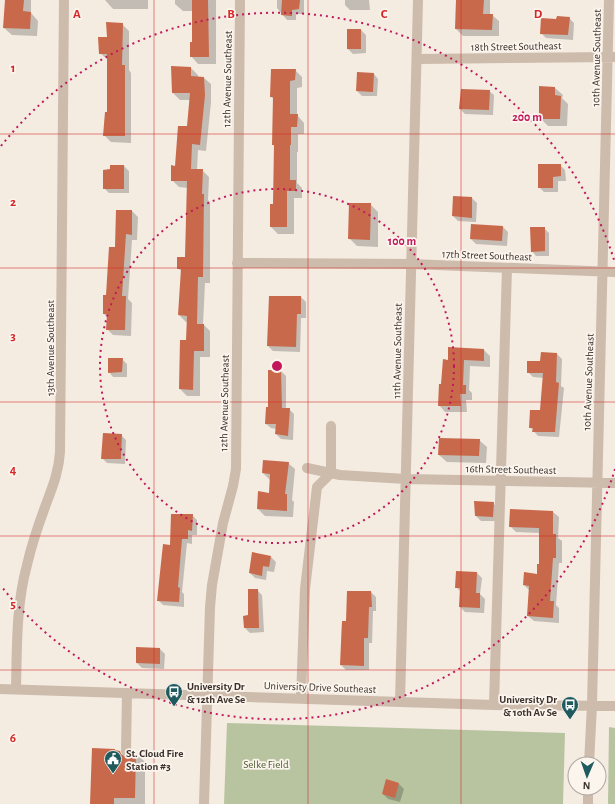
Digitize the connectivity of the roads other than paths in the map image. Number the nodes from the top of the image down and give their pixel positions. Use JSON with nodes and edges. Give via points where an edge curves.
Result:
{"nodes":[{"id":1,"x":64,"y":0,"type":"edge"},
{"id":2,"x":240,"y":0,"type":"edge"},
{"id":3,"x":418,"y":0,"type":"edge"},
{"id":4,"x":609,"y":0,"type":"edge"},
{"id":5,"x":611,"y":57,"type":"edge"},
{"id":6,"x":417,"y":59,"type":"junction"},
{"id":7,"x":237,"y":262,"type":"junction"},
{"id":8,"x":411,"y":264,"type":"junction"},
{"id":9,"x":508,"y":268,"type":"junction"},
{"id":10,"x":603,"y":272,"type":"junction"},
{"id":11,"x":615,"y":272,"type":"edge"},
{"id":12,"x":331,"y":426,"type":"dead end"},
{"id":13,"x":307,"y":468,"type":"dead end"},
{"id":14,"x":331,"y":473,"type":"junction"},
{"id":15,"x":406,"y":479,"type":"junction"},
{"id":16,"x":501,"y":481,"type":"junction"},
{"id":17,"x":597,"y":483,"type":"junction"},
{"id":18,"x":615,"y":483,"type":"edge"},
{"id":19,"x":0,"y":689,"type":"edge"},
{"id":20,"x":16,"y":689,"type":"junction"},
{"id":21,"x":127,"y":693,"type":"junction"},
{"id":22,"x":207,"y":695,"type":"junction"},
{"id":23,"x":301,"y":698,"type":"junction"},
{"id":24,"x":400,"y":702,"type":"junction"},
{"id":25,"x":494,"y":705,"type":"junction"},
{"id":26,"x":592,"y":705,"type":"junction"},
{"id":27,"x":615,"y":706,"type":"edge"},
{"id":28,"x":126,"y":751,"type":"dead end"},
{"id":29,"x":590,"y":756,"type":"edge"},
{"id":30,"x":204,"y":804,"type":"edge"}],
"edges":[{"from":1,"to":20,"type":"street","name":"13th Avenue Southeast","via":[[60,452],[55,481],[23,578]]},
{"from":2,"to":7,"type":"street","name":"12th Avenue Southeast"},
{"from":3,"to":6,"type":"street","name":"11th Avenue Southeast"},
{"from":4,"to":5,"type":"street","name":"10th Avenue Southeast"},
{"from":5,"to":6,"type":"street","name":"18th Street Southeast"},
{"from":5,"to":10,"type":"street","name":"10th Avenue Southeast"},
{"from":6,"to":8,"type":"street","name":"11th Avenue Southeast"},
{"from":7,"to":8,"type":"street","name":"17th Street Southeast"},
{"from":7,"to":22,"type":"street","name":"12th Avenue Southeast","via":[[236,469],[212,585]]},
{"from":8,"to":9,"type":"street","name":"17th Street Southeast"},
{"from":8,"to":15,"type":"street","name":"11th Avenue Southeast"},
{"from":9,"to":10,"type":"street","name":"17th Street Southeast"},
{"from":9,"to":16,"type":"street"},
{"from":10,"to":11,"type":"street","name":"17th Street Southeast"},
{"from":10,"to":17,"type":"street","name":"10th Avenue Southeast"},
{"from":12,"to":14,"type":"street"},
{"from":13,"to":14,"type":"street","name":"16th Street Southeast"},
{"from":14,"to":15,"type":"street","name":"16th Street Southeast"},
{"from":14,"to":23,"type":"street","via":[[317,487],[305,589]]},
{"from":15,"to":16,"type":"street","name":"16th Street Southeast"},
{"from":15,"to":24,"type":"street","name":"11th Avenue Southeast"},
{"from":16,"to":17,"type":"street","name":"16th Street Southeast"},
{"from":16,"to":25,"type":"street"},
{"from":17,"to":18,"type":"street","name":"16th Street Southeast"},
{"from":17,"to":26,"type":"street","name":"10th Avenue Southeast"},
{"from":19,"to":20,"type":"street","name":"University Drive Southeast"},
{"from":20,"to":21,"type":"street","name":"University Drive Southeast"},
{"from":21,"to":22,"type":"street","name":"University Drive Southeast"},
{"from":21,"to":28,"type":"street"},
{"from":22,"to":23,"type":"street","name":"University Drive Southeast"},
{"from":22,"to":30,"type":"street","name":"12th Avenue Southeast"},
{"from":23,"to":24,"type":"street","name":"University Drive Southeast"},
{"from":24,"to":25,"type":"street","name":"University Drive Southeast"},
{"from":25,"to":26,"type":"street","name":"University Drive Southeast"},
{"from":26,"to":27,"type":"street","name":"University Drive Southeast"},
{"from":26,"to":29,"type":"street","name":"10th Avenue Southeast"}]}
